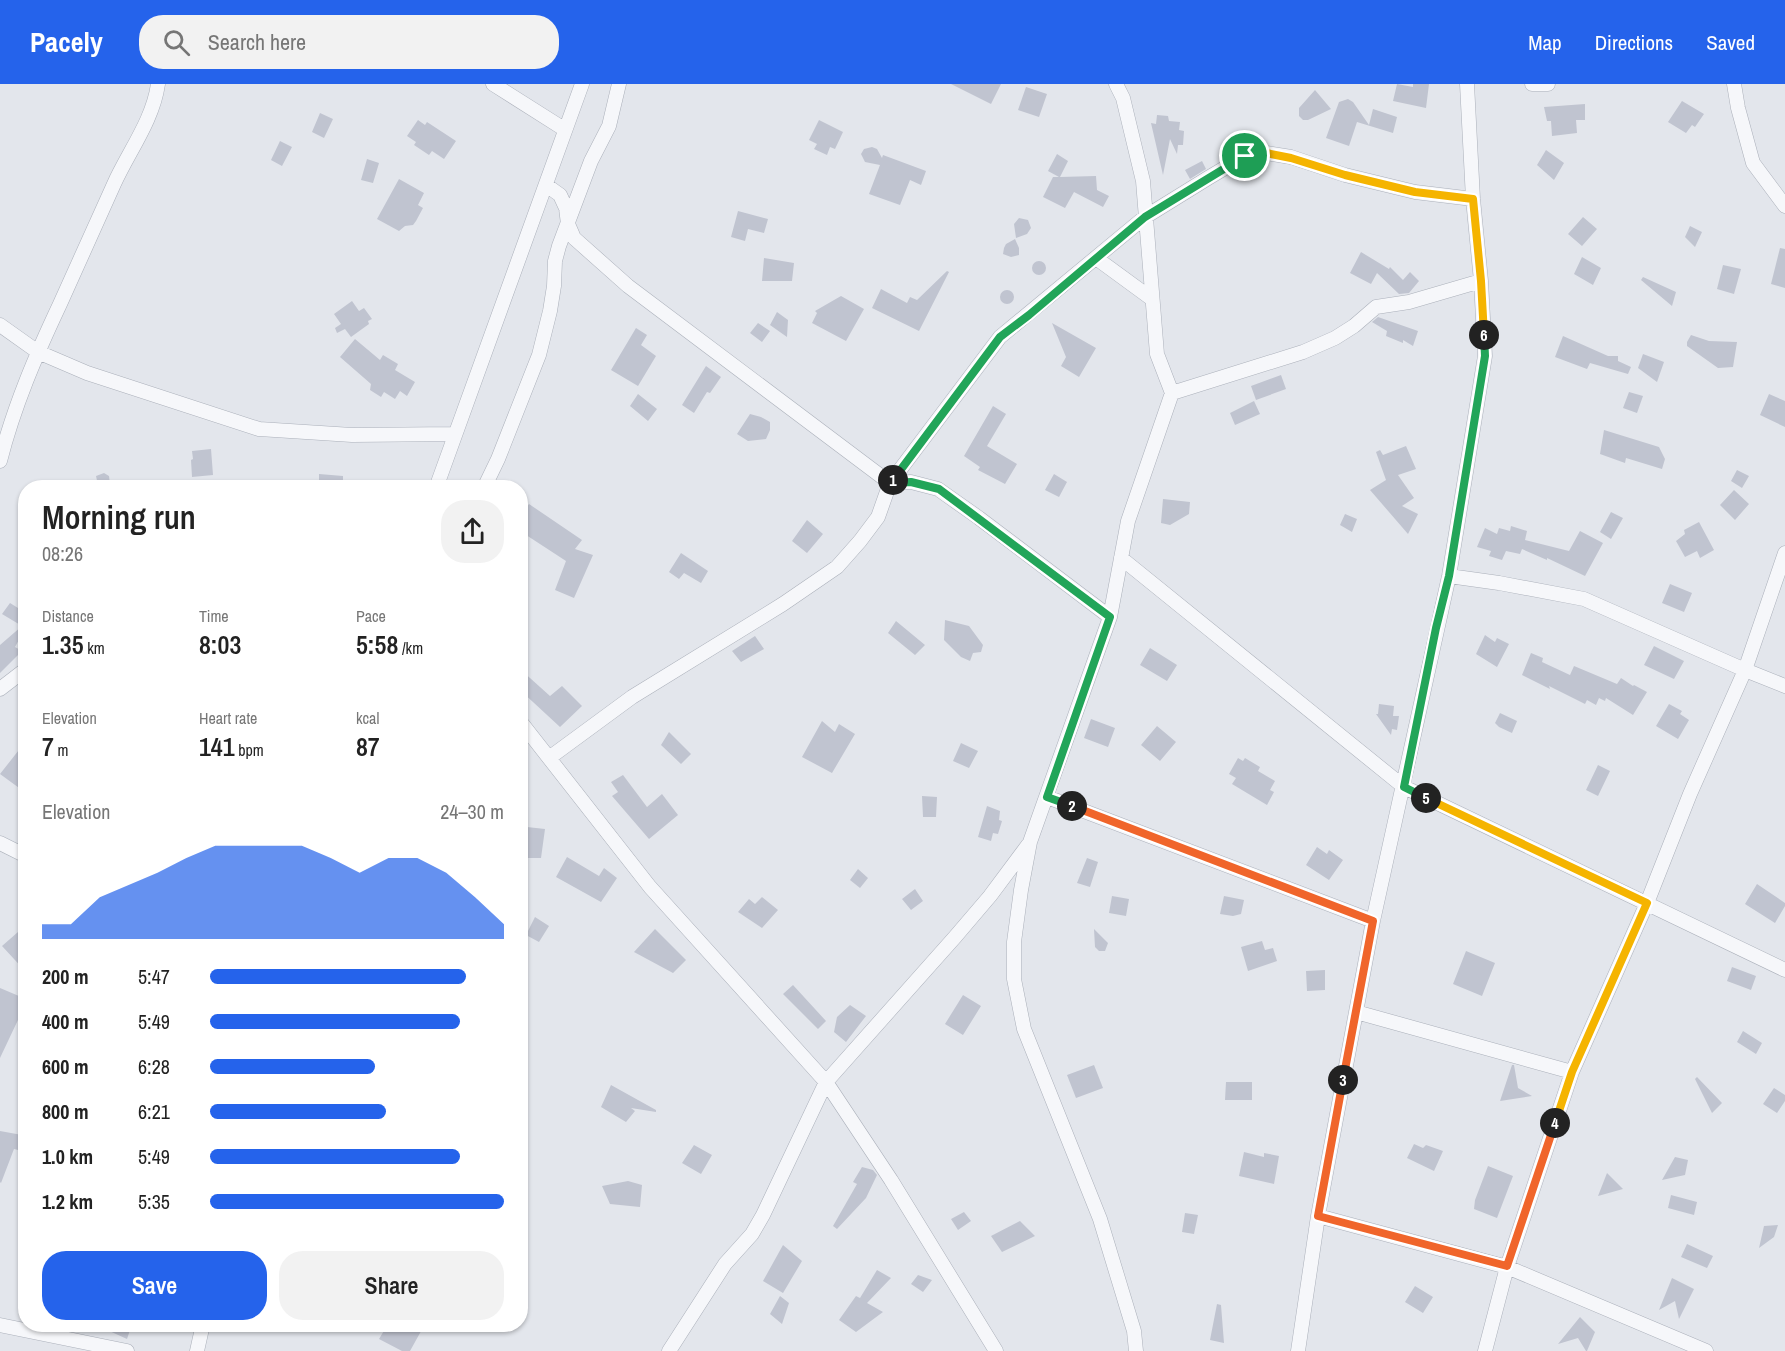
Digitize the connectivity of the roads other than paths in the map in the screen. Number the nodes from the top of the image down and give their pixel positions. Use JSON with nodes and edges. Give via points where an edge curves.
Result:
{"nodes":[{"id":1,"x":158,"y":84,"type":"edge"},
{"id":2,"x":493,"y":84,"type":"edge"},
{"id":3,"x":582,"y":84,"type":"edge"},
{"id":4,"x":619,"y":84,"type":"edge"},
{"id":5,"x":1116,"y":84,"type":"edge"},
{"id":6,"x":1467,"y":84,"type":"edge"},
{"id":7,"x":1532,"y":84,"type":"edge"},
{"id":8,"x":1548,"y":84,"type":"edge"},
{"id":9,"x":1734,"y":84,"type":"edge"},
{"id":10,"x":564,"y":129,"type":"junction"},
{"id":11,"x":546,"y":185,"type":"junction"},
{"id":12,"x":1473,"y":199,"type":"junction"},
{"id":13,"x":1785,"y":206,"type":"edge"},
{"id":14,"x":1145,"y":217,"type":"junction"},
{"id":15,"x":568,"y":224,"type":"junction"},
{"id":16,"x":1096,"y":258,"type":"junction"},
{"id":17,"x":1481,"y":281,"type":"junction"},
{"id":18,"x":1152,"y":299,"type":"junction"},
{"id":19,"x":0,"y":325,"type":"edge"},
{"id":20,"x":38,"y":352,"type":"junction"},
{"id":21,"x":1172,"y":393,"type":"junction"},
{"id":22,"x":455,"y":434,"type":"junction"},
{"id":23,"x":0,"y":461,"type":"edge"},
{"id":24,"x":439,"y":480,"type":"edge"},
{"id":25,"x":488,"y":480,"type":"edge"},
{"id":26,"x":890,"y":483,"type":"junction"},
{"id":27,"x":1785,"y":553,"type":"edge"},
{"id":28,"x":1121,"y":558,"type":"junction"},
{"id":29,"x":1449,"y":576,"type":"junction"},
{"id":30,"x":1110,"y":617,"type":"junction"},
{"id":31,"x":1745,"y":670,"type":"junction"},
{"id":32,"x":18,"y":675,"type":"edge"},
{"id":33,"x":1785,"y":686,"type":"edge"},
{"id":34,"x":0,"y":689,"type":"edge"},
{"id":35,"x":528,"y":731,"type":"edge"},
{"id":36,"x":549,"y":758,"type":"junction"},
{"id":37,"x":1404,"y":787,"type":"junction"},
{"id":38,"x":1047,"y":797,"type":"junction"},
{"id":39,"x":1030,"y":842,"type":"junction"},
{"id":40,"x":0,"y":843,"type":"edge"},
{"id":41,"x":18,"y":852,"type":"edge"},
{"id":42,"x":1647,"y":903,"type":"junction"},
{"id":43,"x":1373,"y":921,"type":"junction"},
{"id":44,"x":1785,"y":970,"type":"edge"},
{"id":45,"x":1356,"y":1012,"type":"junction"},
{"id":46,"x":1572,"y":1072,"type":"junction"},
{"id":47,"x":826,"y":1082,"type":"junction"},
{"id":48,"x":1318,"y":1216,"type":"junction"},
{"id":49,"x":1507,"y":1266,"type":"junction"},
{"id":50,"x":0,"y":1325,"type":"edge"},
{"id":51,"x":18,"y":1329,"type":"edge"},
{"id":52,"x":34,"y":1332,"type":"edge"},
{"id":53,"x":202,"y":1332,"type":"edge"},
{"id":54,"x":127,"y":1351,"type":"edge"},
{"id":55,"x":198,"y":1351,"type":"edge"},
{"id":56,"x":669,"y":1351,"type":"edge"},
{"id":57,"x":996,"y":1351,"type":"edge"},
{"id":58,"x":1136,"y":1351,"type":"edge"},
{"id":59,"x":1298,"y":1351,"type":"edge"},
{"id":60,"x":1485,"y":1351,"type":"edge"},
{"id":61,"x":1706,"y":1351,"type":"edge"}],
"edges":[{"from":1,"to":20,"type":"street","via":[[142,132]]},
{"from":2,"to":10,"type":"street"},
{"from":3,"to":10,"type":"street"},
{"from":4,"to":15,"type":"street","via":[[609,126],[591,161]]},
{"from":5,"to":14,"type":"street","via":[[1143,181]]},
{"from":6,"to":12,"type":"street"},
{"from":7,"to":8,"type":"street"},
{"from":9,"to":13,"type":"street","via":[[1753,163]]},
{"from":10,"to":11,"type":"street"},
{"from":11,"to":15,"type":"street","via":[[560,195]]},
{"from":11,"to":22,"type":"street"},
{"from":12,"to":14,"type":"street","via":[[1415,192],[1266,153],[1245,156]]},
{"from":12,"to":17,"type":"street"},
{"from":14,"to":16,"type":"street"},
{"from":14,"to":18,"type":"street"},
{"from":15,"to":25,"type":"street","via":[[555,261],[553,294],[539,355]]},
{"from":15,"to":26,"type":"street","via":[[574,238],[628,286]]},
{"from":16,"to":18,"type":"street"},
{"from":16,"to":26,"type":"street","via":[[1000,337]]},
{"from":17,"to":21,"type":"street","via":[[1409,302],[1376,307],[1335,338],[1303,352]]},
{"from":17,"to":29,"type":"street","via":[[1485,356]]},
{"from":18,"to":21,"type":"street","via":[[1157,354]]},
{"from":19,"to":20,"type":"street"},
{"from":20,"to":22,"type":"street","via":[[87,374],[259,429],[352,435]]},
{"from":20,"to":23,"type":"street","via":[[9,425]]},
{"from":21,"to":28,"type":"street","via":[[1128,521]]},
{"from":22,"to":24,"type":"street"},
{"from":26,"to":30,"type":"street","via":[[911,482],[939,489]]},
{"from":26,"to":36,"type":"street","via":[[878,517],[837,567],[632,698]]},
{"from":27,"to":31,"type":"street"},
{"from":28,"to":30,"type":"street"},
{"from":28,"to":37,"type":"street"},
{"from":29,"to":31,"type":"street","via":[[1584,599]]},
{"from":29,"to":37,"type":"street"},
{"from":30,"to":38,"type":"street"},
{"from":31,"to":33,"type":"street"},
{"from":31,"to":42,"type":"street"},
{"from":32,"to":34,"type":"street"},
{"from":35,"to":36,"type":"street"},
{"from":36,"to":47,"type":"street","via":[[650,887]]},
{"from":37,"to":42,"type":"street"},
{"from":37,"to":43,"type":"street"},
{"from":38,"to":39,"type":"street"},
{"from":38,"to":43,"type":"street"},
{"from":39,"to":47,"type":"street","via":[[990,896]]},
{"from":39,"to":58,"type":"street","via":[[1014,942],[1014,979],[1024,1029],[1100,1219],[1134,1331]]},
{"from":40,"to":41,"type":"street"},
{"from":42,"to":44,"type":"street"},
{"from":42,"to":46,"type":"street"},
{"from":43,"to":45,"type":"street"},
{"from":45,"to":46,"type":"street"},
{"from":45,"to":48,"type":"street"},
{"from":46,"to":49,"type":"street"},
{"from":47,"to":56,"type":"street","via":[[752,1234],[725,1264]]},
{"from":47,"to":57,"type":"street"},
{"from":48,"to":49,"type":"street"},
{"from":48,"to":59,"type":"street"},
{"from":49,"to":60,"type":"street"},
{"from":49,"to":61,"type":"street"},
{"from":50,"to":51,"type":"street"},
{"from":52,"to":54,"type":"street"},
{"from":53,"to":55,"type":"street"}]}
